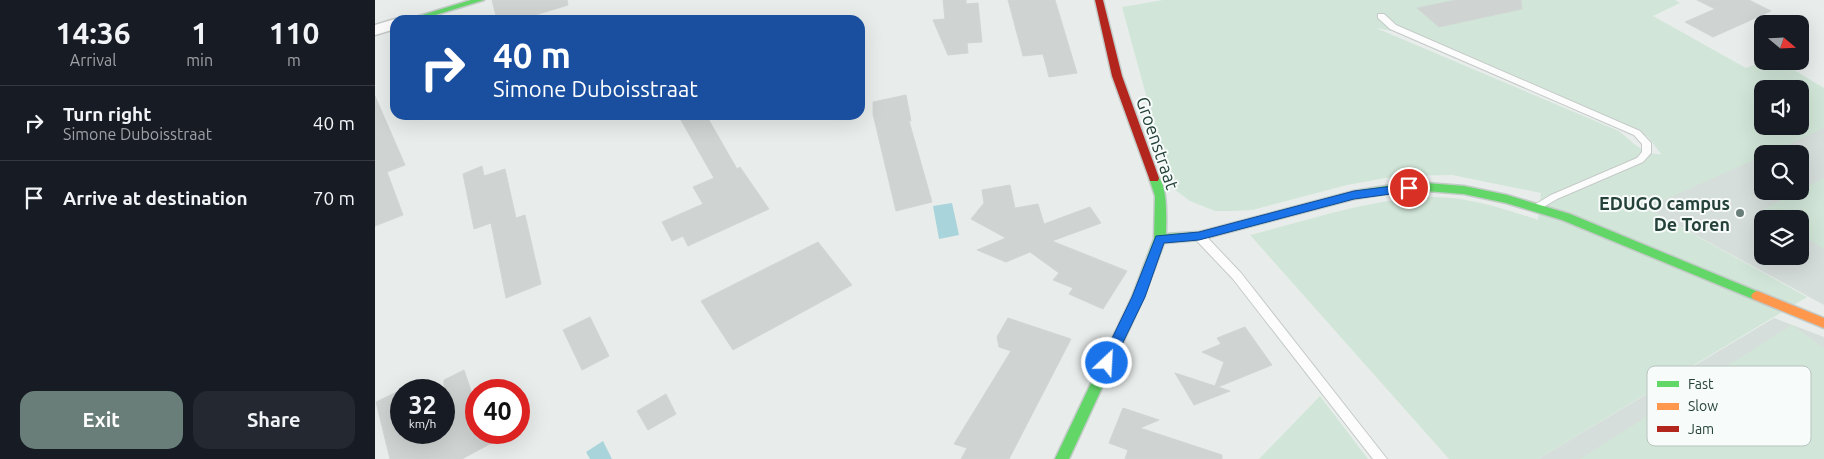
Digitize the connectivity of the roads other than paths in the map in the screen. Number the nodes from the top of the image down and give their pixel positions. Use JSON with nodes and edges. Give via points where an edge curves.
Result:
{"nodes":[{"id":1,"x":480,"y":0,"type":"edge"},
{"id":2,"x":1099,"y":0,"type":"edge"},
{"id":3,"x":427,"y":15,"type":"edge"},
{"id":4,"x":1381,"y":16,"type":"dead end"},
{"id":5,"x":390,"y":26,"type":"edge"},
{"id":6,"x":375,"y":30,"type":"edge"},
{"id":7,"x":1537,"y":207,"type":"junction"},
{"id":8,"x":1199,"y":236,"type":"junction"},
{"id":9,"x":1160,"y":239,"type":"junction"},
{"id":10,"x":1824,"y":323,"type":"edge"},
{"id":11,"x":1062,"y":459,"type":"edge"},
{"id":12,"x":1381,"y":459,"type":"edge"}],
"edges":[{"from":1,"to":3,"type":"street"},
{"from":2,"to":9,"type":"street","name":"Groenstraat","via":[[1117,76],[1160,196]]},
{"from":4,"to":7,"type":"lane","via":[[1393,27],[1637,133],[1645,140],[1647,154],[1640,160]]},
{"from":5,"to":6,"type":"street"},
{"from":7,"to":8,"type":"street","via":[[1464,190],[1392,189],[1354,195]]},
{"from":7,"to":10,"type":"street"},
{"from":8,"to":9,"type":"street"},
{"from":8,"to":12,"type":"lane","via":[[1237,276]]},
{"from":9,"to":11,"type":"street","name":"Groenstraat","via":[[1138,297]]}]}
